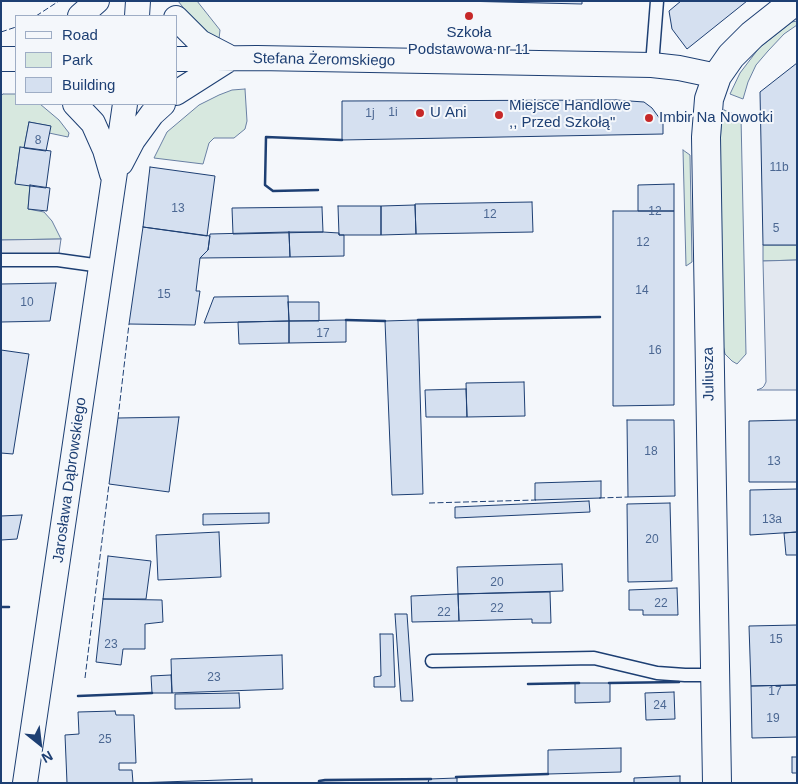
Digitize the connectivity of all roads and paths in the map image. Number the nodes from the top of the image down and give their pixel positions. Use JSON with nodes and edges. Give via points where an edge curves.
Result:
{"nodes":[{"id":1,"x":97,"y":1,"type":"edge"},
{"id":2,"x":138,"y":1,"type":"edge"},
{"id":3,"x":167,"y":1,"type":"edge"},
{"id":4,"x":657,"y":1,"type":"edge"},
{"id":5,"x":795,"y":1,"type":"edge"},
{"id":6,"x":81,"y":15,"type":"edge"},
{"id":7,"x":137,"y":15,"type":"edge"},
{"id":8,"x":175,"y":15,"type":"edge"},
{"id":9,"x":178,"y":19,"type":"edge"},
{"id":10,"x":231,"y":58,"type":"junction"},
{"id":11,"x":178,"y":59,"type":"edge"},
{"id":12,"x":652,"y":65,"type":"junction"},
{"id":13,"x":716,"y":76,"type":"junction"},
{"id":14,"x":178,"y":92,"type":"edge"},
{"id":15,"x":76,"y":105,"type":"edge"},
{"id":16,"x":125,"y":105,"type":"edge"},
{"id":17,"x":162,"y":105,"type":"edge"},
{"id":18,"x":113,"y":178,"type":"junction"},
{"id":19,"x":1,"y":260,"type":"edge"},
{"id":20,"x":102,"y":266,"type":"junction"},
{"id":21,"x":432,"y":661,"type":"dead end"},
{"id":22,"x":715,"y":675,"type":"junction"},
{"id":23,"x":25,"y":783,"type":"edge"},
{"id":24,"x":717,"y":783,"type":"edge"}],
"edges":[{"from":1,"to":6,"type":"street"},
{"from":2,"to":7,"type":"street"},
{"from":3,"to":8,"type":"street"},
{"from":4,"to":12,"type":"lane"},
{"from":5,"to":13,"type":"street","name":"Juliusza","via":[[752,35]]},
{"from":9,"to":10,"type":"street","via":[[200,42]]},
{"from":10,"to":11,"type":"street","name":"Stefana Żeromskiego"},
{"from":10,"to":12,"type":"street","name":"Stefana Żeromskiego"},
{"from":10,"to":14,"type":"street","name":"Stefana Żeromskiego"},
{"from":12,"to":13,"type":"street","name":"Stefana Żeromskiego"},
{"from":13,"to":22,"type":"street","name":"Juliusza","via":[[709,100],[706,137]]},
{"from":15,"to":18,"type":"street","name":"Jarosława Dąbrowskiego","via":[[92,123],[105,150]]},
{"from":16,"to":18,"type":"street","name":"Jarosława Dąbrowskiego"},
{"from":17,"to":18,"type":"street","via":[[133,140]]},
{"from":18,"to":20,"type":"street","name":"Jarosława Dąbrowskiego"},
{"from":19,"to":20,"type":"lane","via":[[58,260]]},
{"from":20,"to":23,"type":"street","name":"Jarosława Dąbrowskiego"},
{"from":21,"to":22,"type":"lane","via":[[594,658],[657,673]]},
{"from":22,"to":24,"type":"street","name":"Juliusza"}]}
